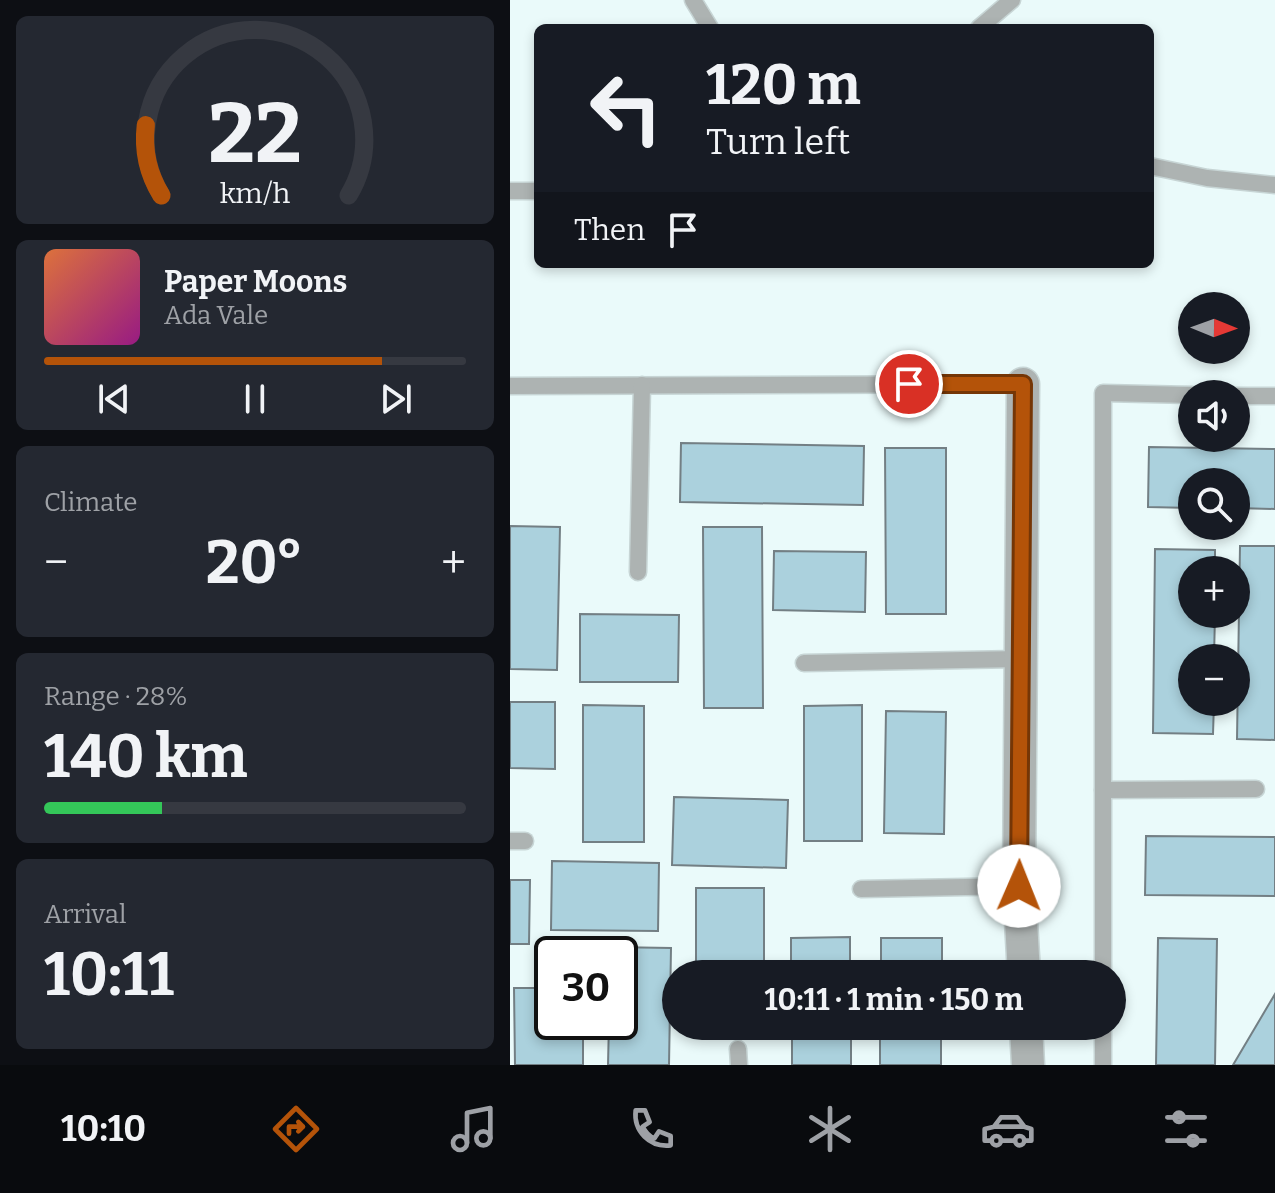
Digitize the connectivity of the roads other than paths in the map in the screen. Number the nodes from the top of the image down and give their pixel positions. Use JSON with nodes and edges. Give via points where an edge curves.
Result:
{"nodes":[{"id":1,"x":693,"y":0,"type":"edge"},
{"id":2,"x":1012,"y":0,"type":"edge"},
{"id":3,"x":708,"y":24,"type":"edge"},
{"id":4,"x":984,"y":24,"type":"edge"},
{"id":5,"x":1154,"y":167,"type":"edge"},
{"id":6,"x":1275,"y":185,"type":"edge"},
{"id":7,"x":510,"y":191,"type":"edge"},
{"id":8,"x":534,"y":191,"type":"edge"},
{"id":9,"x":1023,"y":384,"type":"joint"},
{"id":10,"x":642,"y":385,"type":"junction"},
{"id":11,"x":510,"y":386,"type":"edge"},
{"id":12,"x":1178,"y":395,"type":"edge"},
{"id":13,"x":1250,"y":396,"type":"edge"},
{"id":14,"x":1275,"y":396,"type":"edge"},
{"id":15,"x":638,"y":572,"type":"dead end"},
{"id":16,"x":1023,"y":659,"type":"junction"},
{"id":17,"x":804,"y":663,"type":"dead end"},
{"id":18,"x":1256,"y":789,"type":"dead end"},
{"id":19,"x":1103,"y":790,"type":"junction"},
{"id":20,"x":1019,"y":886,"type":"junction"},
{"id":21,"x":861,"y":889,"type":"dead end"},
{"id":22,"x":1023,"y":960,"type":"edge"},
{"id":23,"x":1103,"y":960,"type":"edge"},
{"id":24,"x":1027,"y":1040,"type":"edge"},
{"id":25,"x":1103,"y":1040,"type":"edge"},
{"id":26,"x":1028,"y":1065,"type":"edge"},
{"id":27,"x":1103,"y":1065,"type":"edge"}],
"edges":[{"from":1,"to":3,"type":"lane"},
{"from":2,"to":4,"type":"lane"},
{"from":5,"to":6,"type":"lane"},
{"from":7,"to":8,"type":"lane"},
{"from":9,"to":10,"type":"lane"},
{"from":9,"to":16,"type":"street"},
{"from":10,"to":11,"type":"lane"},
{"from":10,"to":15,"type":"lane"},
{"from":12,"to":19,"type":"lane","via":[[1103,393]]},
{"from":13,"to":14,"type":"lane"},
{"from":16,"to":17,"type":"lane"},
{"from":16,"to":20,"type":"street"},
{"from":18,"to":19,"type":"lane"},
{"from":19,"to":23,"type":"lane"},
{"from":20,"to":21,"type":"lane"},
{"from":20,"to":22,"type":"street"},
{"from":24,"to":26,"type":"street"},
{"from":25,"to":27,"type":"lane"}]}
